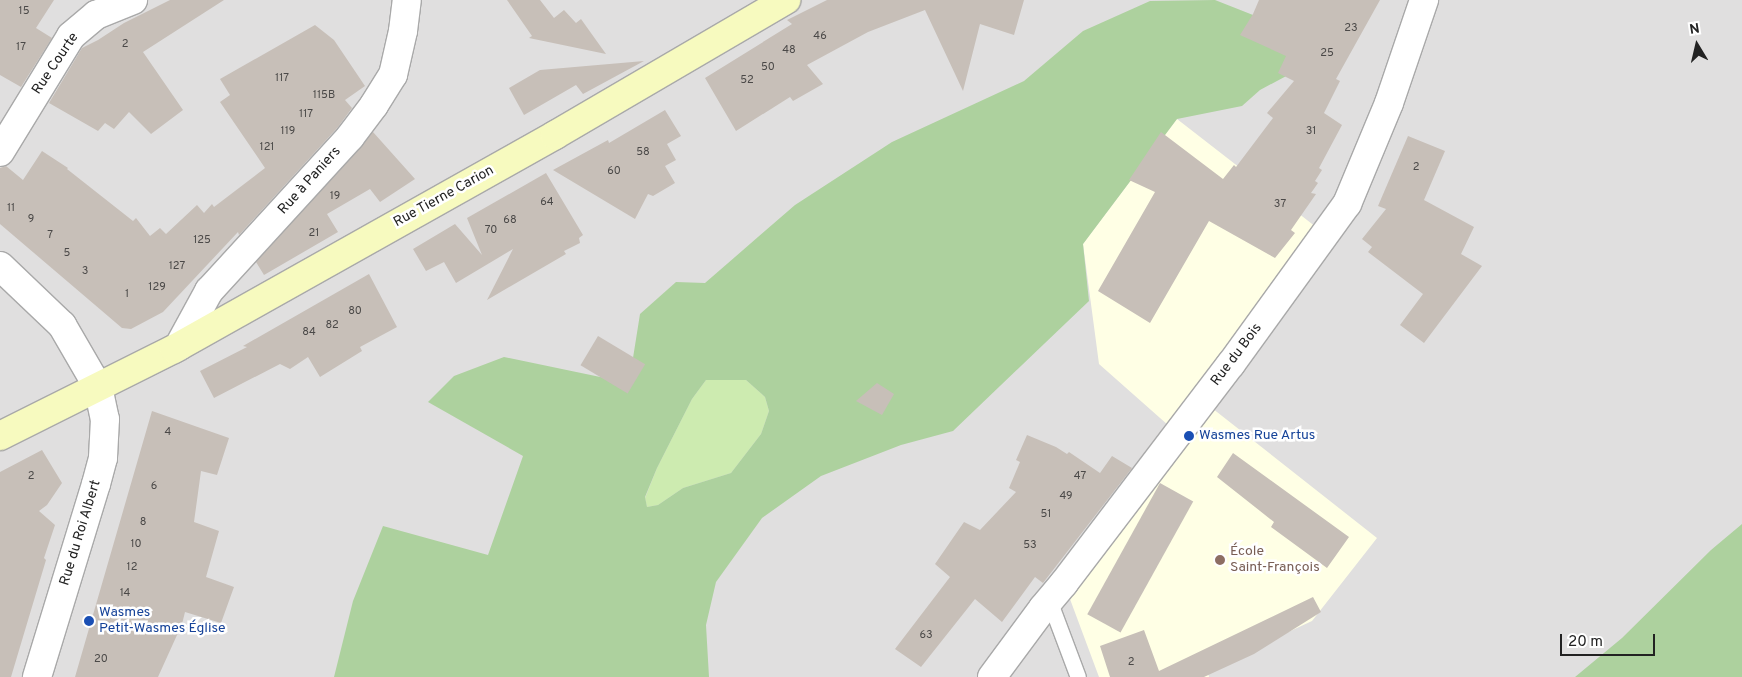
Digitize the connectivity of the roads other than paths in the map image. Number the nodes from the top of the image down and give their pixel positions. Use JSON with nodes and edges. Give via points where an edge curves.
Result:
{"nodes":[{"id":1,"x":133,"y":0,"type":"edge"},
{"id":2,"x":407,"y":0,"type":"edge"},
{"id":3,"x":786,"y":0,"type":"edge"},
{"id":4,"x":1424,"y":0,"type":"edge"},
{"id":5,"x":0,"y":152,"type":"edge"},
{"id":6,"x":0,"y":266,"type":"edge"},
{"id":7,"x":179,"y":346,"type":"junction"},
{"id":8,"x":98,"y":387,"type":"junction"},
{"id":9,"x":0,"y":436,"type":"edge"},
{"id":10,"x":1049,"y":600,"type":"junction"},
{"id":11,"x":37,"y":677,"type":"edge"},
{"id":12,"x":992,"y":677,"type":"edge"},
{"id":13,"x":1078,"y":677,"type":"edge"}],
"edges":[{"from":1,"to":5,"type":"street","name":"Rue Courte","via":[[96,15],[71,36]]},
{"from":2,"to":7,"type":"street","name":"Rue à Paniers","via":[[393,76],[374,105],[350,137],[209,291]]},
{"from":3,"to":7,"type":"street","name":"Rue Tierne Carion","via":[[555,135]]},
{"from":4,"to":10,"type":"street","name":"Rue du Bois","via":[[1389,103],[1347,204],[1231,364]]},
{"from":6,"to":8,"type":"street","name":"Rue du Roi Albert","via":[[62,325]]},
{"from":7,"to":8,"type":"street","name":"Rue Tierne Carion"},
{"from":8,"to":9,"type":"street","name":"Rue Tierne Carion"},
{"from":8,"to":11,"type":"street","name":"Rue du Roi Albert","via":[[105,419],[102,458]]},
{"from":10,"to":12,"type":"street","name":"Rue du Bois"},
{"from":10,"to":13,"type":"lane"}]}
